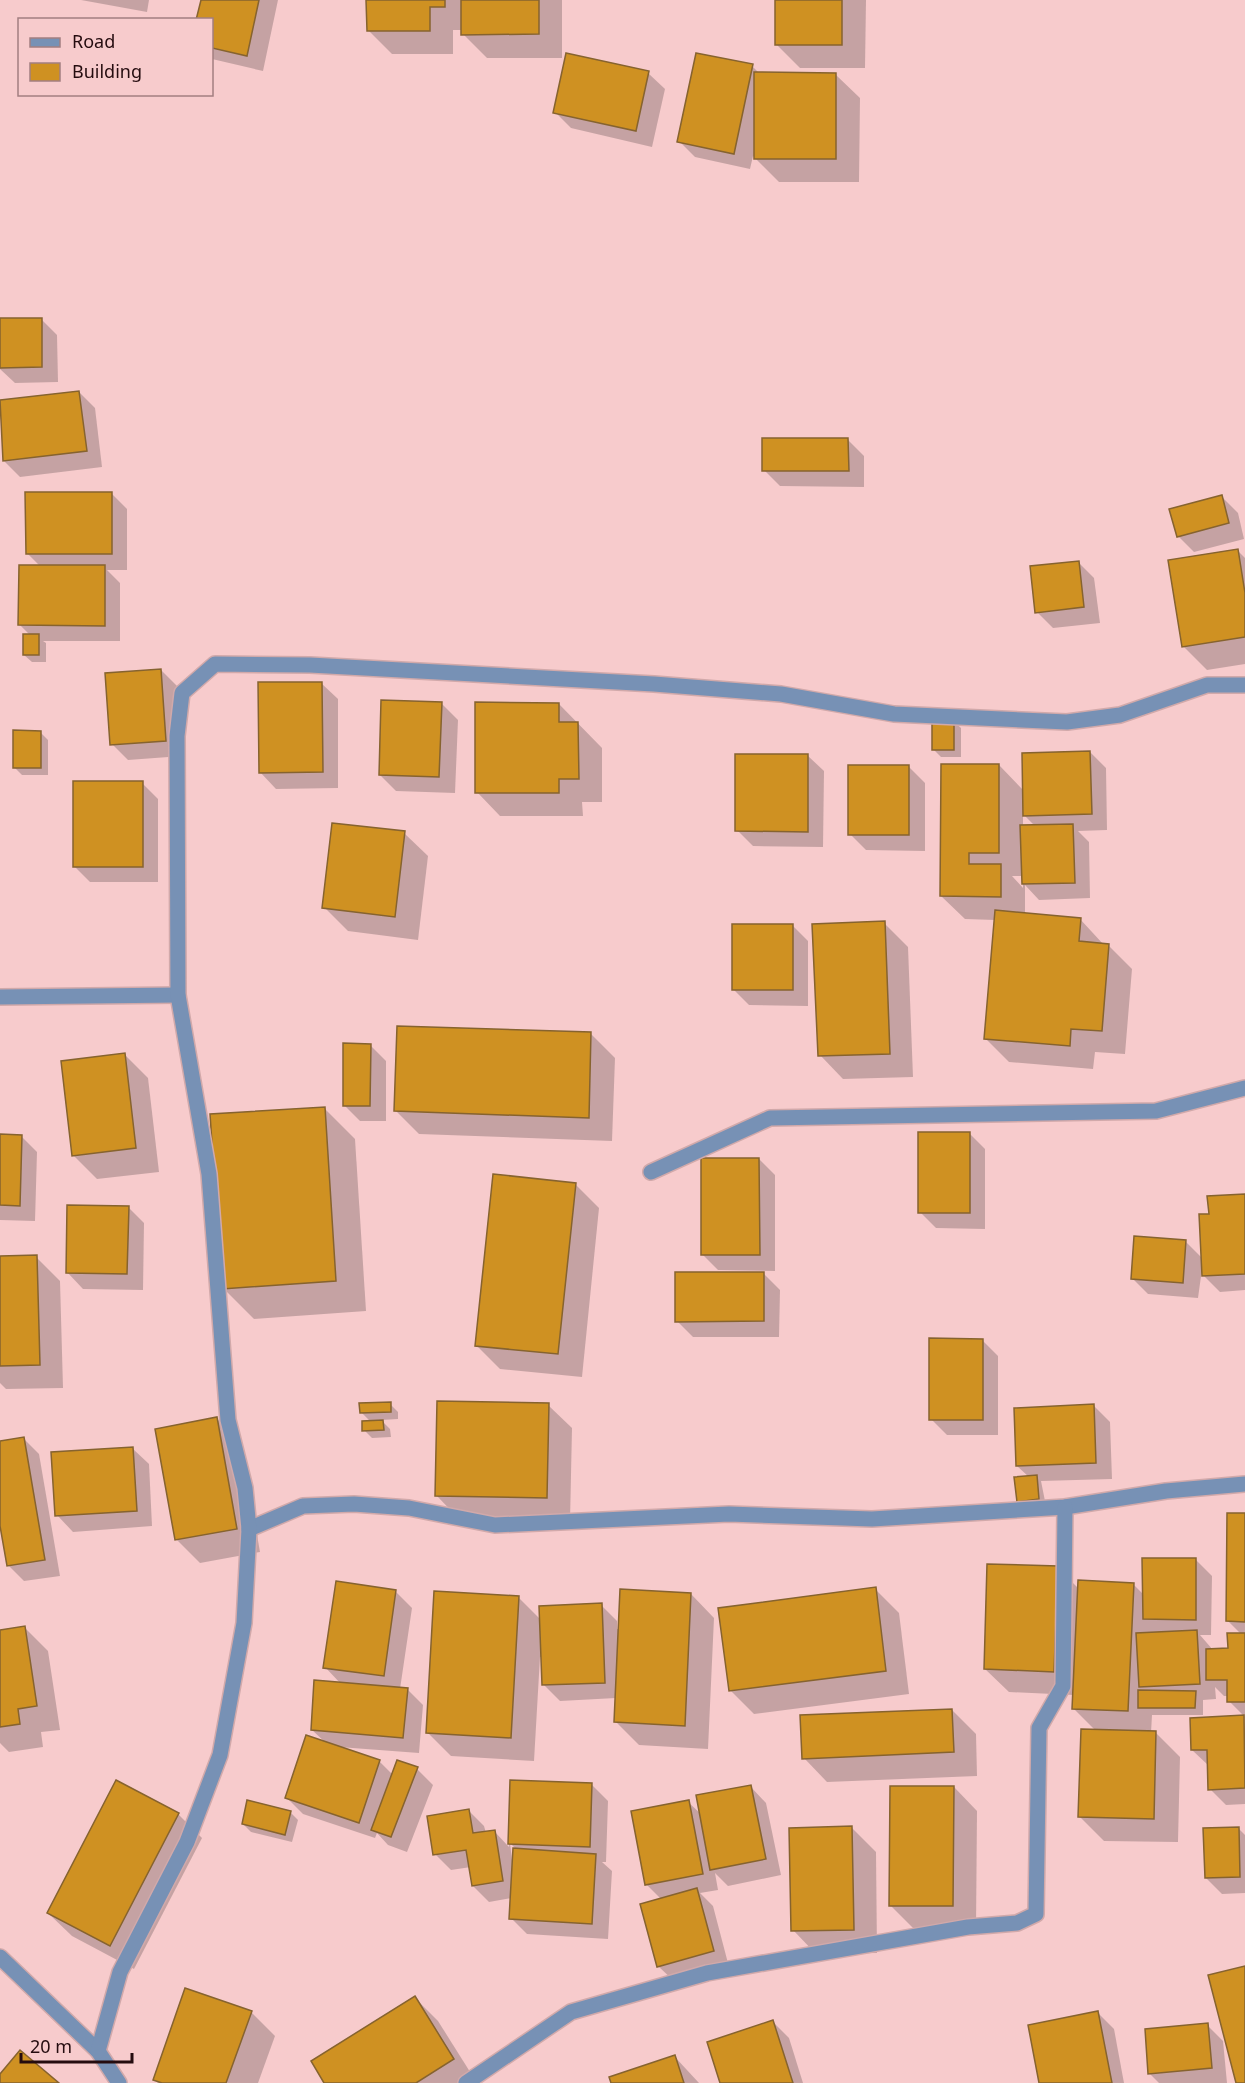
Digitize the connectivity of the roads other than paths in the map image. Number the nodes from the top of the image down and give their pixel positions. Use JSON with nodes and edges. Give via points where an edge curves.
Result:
{"nodes":[{"id":1,"x":1245,"y":685,"type":"edge"},
{"id":2,"x":178,"y":995,"type":"junction"},
{"id":3,"x":0,"y":997,"type":"edge"},
{"id":4,"x":1245,"y":1088,"type":"edge"},
{"id":5,"x":651,"y":1172,"type":"dead end"},
{"id":6,"x":1245,"y":1484,"type":"edge"},
{"id":7,"x":1065,"y":1507,"type":"junction"},
{"id":8,"x":249,"y":1529,"type":"junction"},
{"id":9,"x":0,"y":1957,"type":"edge"},
{"id":10,"x":98,"y":2051,"type":"junction"},
{"id":11,"x":119,"y":2083,"type":"edge"},
{"id":12,"x":466,"y":2083,"type":"edge"}],
"edges":[{"from":1,"to":2,"type":"street","via":[[1207,684],[1120,715],[1067,722],[894,714],[781,694],[654,684],[310,664],[215,664],[182,693],[177,736]]},
{"from":2,"to":3,"type":"street"},
{"from":2,"to":8,"type":"street","via":[[209,1174],[228,1419],[245,1488]]},
{"from":4,"to":5,"type":"street","via":[[1156,1111],[770,1118]]},
{"from":6,"to":7,"type":"street","via":[[1166,1491]]},
{"from":7,"to":8,"type":"street","via":[[872,1519],[729,1514],[495,1525],[409,1508],[354,1504],[303,1506]]},
{"from":7,"to":12,"type":"street","via":[[1063,1686],[1039,1728],[1036,1914],[1017,1923],[968,1927],[707,1973],[571,2012]]},
{"from":8,"to":10,"type":"street","via":[[244,1623],[220,1755],[187,1842],[120,1972]]},
{"from":9,"to":10,"type":"street"},
{"from":10,"to":11,"type":"street"}]}
